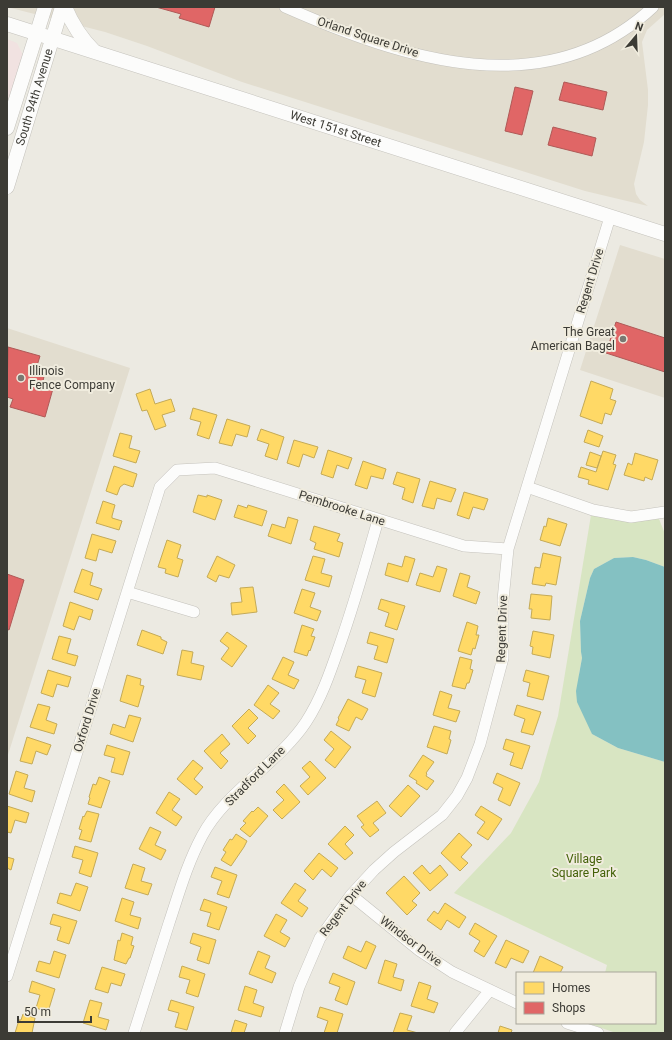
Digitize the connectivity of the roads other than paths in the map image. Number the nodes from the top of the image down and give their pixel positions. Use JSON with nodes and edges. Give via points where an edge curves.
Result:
{"nodes":[{"id":1,"x":45,"y":7,"type":"edge"},
{"id":2,"x":62,"y":7,"type":"edge"},
{"id":3,"x":66,"y":7,"type":"edge"},
{"id":4,"x":285,"y":7,"type":"edge"},
{"id":5,"x":654,"y":7,"type":"edge"},
{"id":6,"x":7,"y":24,"type":"edge"},
{"id":7,"x":37,"y":33,"type":"junction"},
{"id":8,"x":53,"y":38,"type":"junction"},
{"id":9,"x":94,"y":51,"type":"junction"},
{"id":10,"x":7,"y":128,"type":"edge"},
{"id":11,"x":7,"y":187,"type":"edge"},
{"id":12,"x":610,"y":217,"type":"junction"},
{"id":13,"x":665,"y":234,"type":"edge"},
{"id":14,"x":177,"y":470,"type":"joint"},
{"id":15,"x":527,"y":487,"type":"junction"},
{"id":16,"x":665,"y":512,"type":"edge"},
{"id":17,"x":378,"y":520,"type":"junction"},
{"id":18,"x":508,"y":549,"type":"junction"},
{"id":19,"x":127,"y":592,"type":"junction"},
{"id":20,"x":194,"y":612,"type":"dead end"},
{"id":21,"x":351,"y":895,"type":"junction"},
{"id":22,"x":7,"y":976,"type":"edge"},
{"id":23,"x":490,"y":990,"type":"junction"},
{"id":24,"x":516,"y":1003,"type":"edge"},
{"id":25,"x":570,"y":1024,"type":"edge"},
{"id":26,"x":134,"y":1033,"type":"edge"},
{"id":27,"x":285,"y":1033,"type":"edge"},
{"id":28,"x":455,"y":1033,"type":"edge"},
{"id":29,"x":598,"y":1033,"type":"edge"}],
"edges":[{"from":1,"to":7,"type":"street","name":"South 94th Avenue"},
{"from":2,"to":8,"type":"street","name":"South 94th Avenue"},
{"from":3,"to":9,"type":"street","via":[[83,40]]},
{"from":4,"to":5,"type":"street","name":"Orland Square Drive","via":[[398,50],[455,62],[495,66],[536,64],[582,52],[617,36]]},
{"from":6,"to":7,"type":"street","name":"West 151st Street"},
{"from":7,"to":8,"type":"street","name":"West 151st Street"},
{"from":7,"to":10,"type":"street","name":"South 94th Avenue"},
{"from":8,"to":9,"type":"street","name":"West 151st Street"},
{"from":8,"to":11,"type":"street","name":"South 94th Avenue"},
{"from":9,"to":12,"type":"street","name":"West 151st Street"},
{"from":12,"to":13,"type":"street","name":"West 151st Street"},
{"from":12,"to":15,"type":"street","name":"Regent Drive"},
{"from":14,"to":17,"type":"street","name":"Pembrooke Lane","via":[[215,468]]},
{"from":14,"to":19,"type":"street","name":"Oxford Drive","via":[[160,487]]},
{"from":15,"to":16,"type":"street","via":[[594,510],[631,517]]},
{"from":15,"to":18,"type":"street","name":"Regent Drive"},
{"from":17,"to":18,"type":"street","name":"Pembrooke Lane","via":[[464,546]]},
{"from":17,"to":26,"type":"street","name":"Stradford Lane","via":[[345,630],[319,699],[297,733],[220,810],[203,834],[188,864]]},
{"from":18,"to":21,"type":"street","name":"Regent Drive","via":[[503,600],[503,658],[480,744],[467,778],[442,815],[394,852]]},
{"from":19,"to":20,"type":"street"},
{"from":19,"to":22,"type":"street","name":"Oxford Drive"},
{"from":21,"to":23,"type":"street","name":"Windsor Drive","via":[[420,951],[452,972]]},
{"from":21,"to":27,"type":"street","name":"Regent Drive","via":[[320,938],[299,987]]},
{"from":23,"to":24,"type":"street","name":"Windsor Drive"},
{"from":23,"to":28,"type":"street"},
{"from":25,"to":29,"type":"street"}]}
